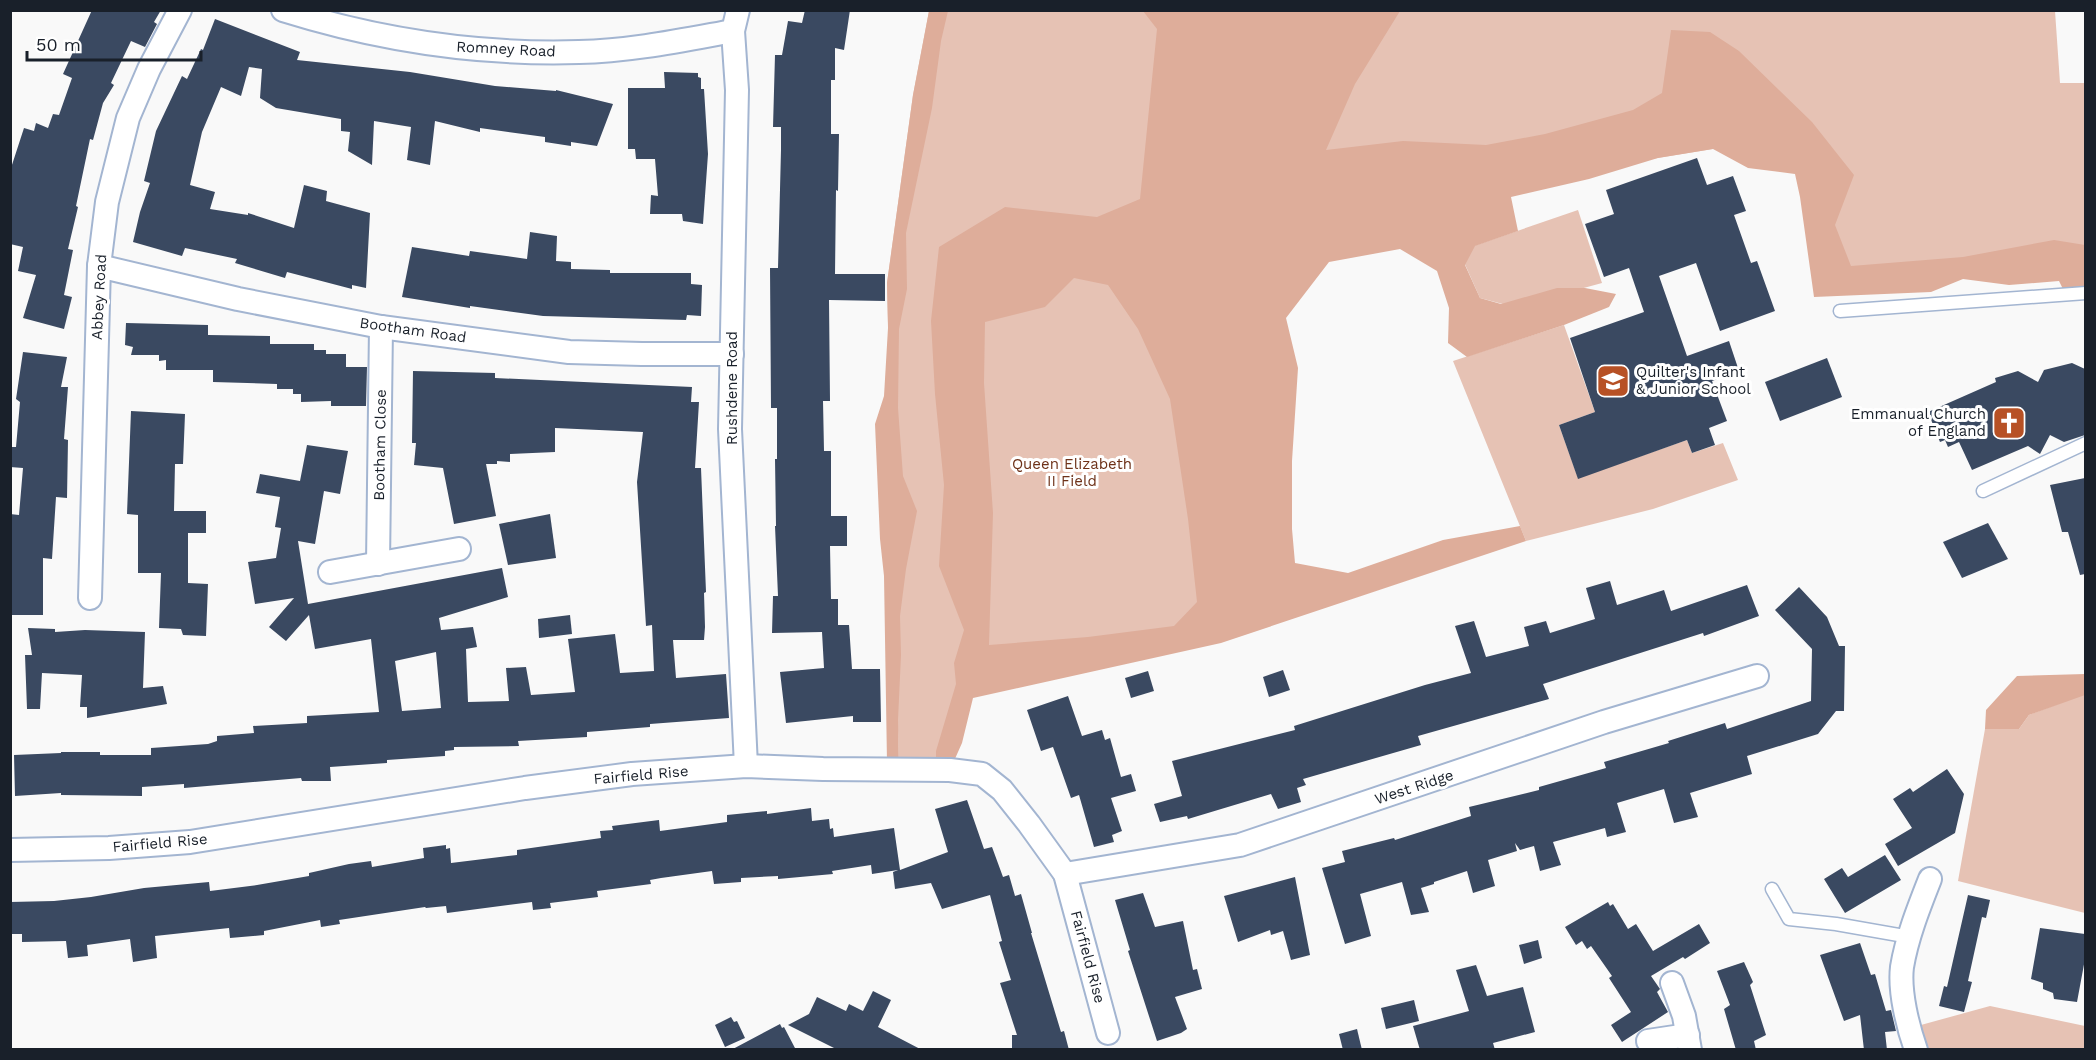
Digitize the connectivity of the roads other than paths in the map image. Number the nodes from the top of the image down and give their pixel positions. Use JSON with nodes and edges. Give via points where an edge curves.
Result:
{"nodes":[{"id":1,"x":180,"y":10,"type":"edge"},
{"id":2,"x":283,"y":10,"type":"edge"},
{"id":3,"x":735,"y":21,"type":"edge"},
{"id":4,"x":99,"y":266,"type":"junction"},
{"id":5,"x":2085,"y":293,"type":"edge"},
{"id":6,"x":1840,"y":311,"type":"dead end"},
{"id":7,"x":381,"y":327,"type":"junction"},
{"id":8,"x":732,"y":354,"type":"junction"},
{"id":9,"x":2085,"y":443,"type":"edge"},
{"id":10,"x":1983,"y":491,"type":"dead end"},
{"id":11,"x":459,"y":549,"type":"dead end"},
{"id":12,"x":378,"y":564,"type":"junction"},
{"id":13,"x":330,"y":572,"type":"dead end"},
{"id":14,"x":90,"y":598,"type":"dead end"},
{"id":15,"x":1757,"y":676,"type":"dead end"},
{"id":16,"x":746,"y":766,"type":"junction"},
{"id":17,"x":10,"y":850,"type":"edge"},
{"id":18,"x":1065,"y":874,"type":"junction"},
{"id":19,"x":1930,"y":879,"type":"dead end"},
{"id":20,"x":1772,"y":889,"type":"dead end"},
{"id":21,"x":1910,"y":937,"type":"junction"},
{"id":22,"x":1672,"y":983,"type":"dead end"},
{"id":23,"x":1108,"y":1033,"type":"dead end"},
{"id":24,"x":1648,"y":1041,"type":"dead end"},
{"id":25,"x":1689,"y":1042,"type":"edge"},
{"id":26,"x":1916,"y":1050,"type":"edge"}],
"edges":[{"from":1,"to":4,"type":"street","name":"Abbey Road","via":[[128,118],[107,202]]},
{"from":2,"to":3,"type":"street","name":"Romney Road","via":[[416,43],[483,50],[581,52],[658,44]]},
{"from":3,"to":8,"type":"street","name":"Rushdene Road"},
{"from":4,"to":7,"type":"street","name":"Bootham Road"},
{"from":4,"to":14,"type":"street","name":"Abbey Road"},
{"from":5,"to":6,"type":"lane"},
{"from":7,"to":8,"type":"street","name":"Bootham Road","via":[[569,352]]},
{"from":7,"to":12,"type":"street","name":"Bootham Close"},
{"from":8,"to":16,"type":"street","name":"Rushdene Road","via":[[730,429]]},
{"from":9,"to":10,"type":"lane"},
{"from":11,"to":12,"type":"street"},
{"from":12,"to":13,"type":"street"},
{"from":15,"to":18,"type":"street","name":"West Ridge","via":[[1604,722],[1240,845]]},
{"from":16,"to":17,"type":"street","name":"Fairfield Rise","via":[[632,774],[525,788],[190,842]]},
{"from":16,"to":18,"type":"street","name":"Fairfield Rise","via":[[982,774],[1002,790]]},
{"from":18,"to":23,"type":"street","name":"Fairfield Rise"},
{"from":19,"to":21,"type":"street"},
{"from":20,"to":21,"type":"lane","via":[[1789,919]]},
{"from":21,"to":26,"type":"street","via":[[1902,969],[1904,1005]]},
{"from":22,"to":25,"type":"street"},
{"from":24,"to":25,"type":"street"}]}
